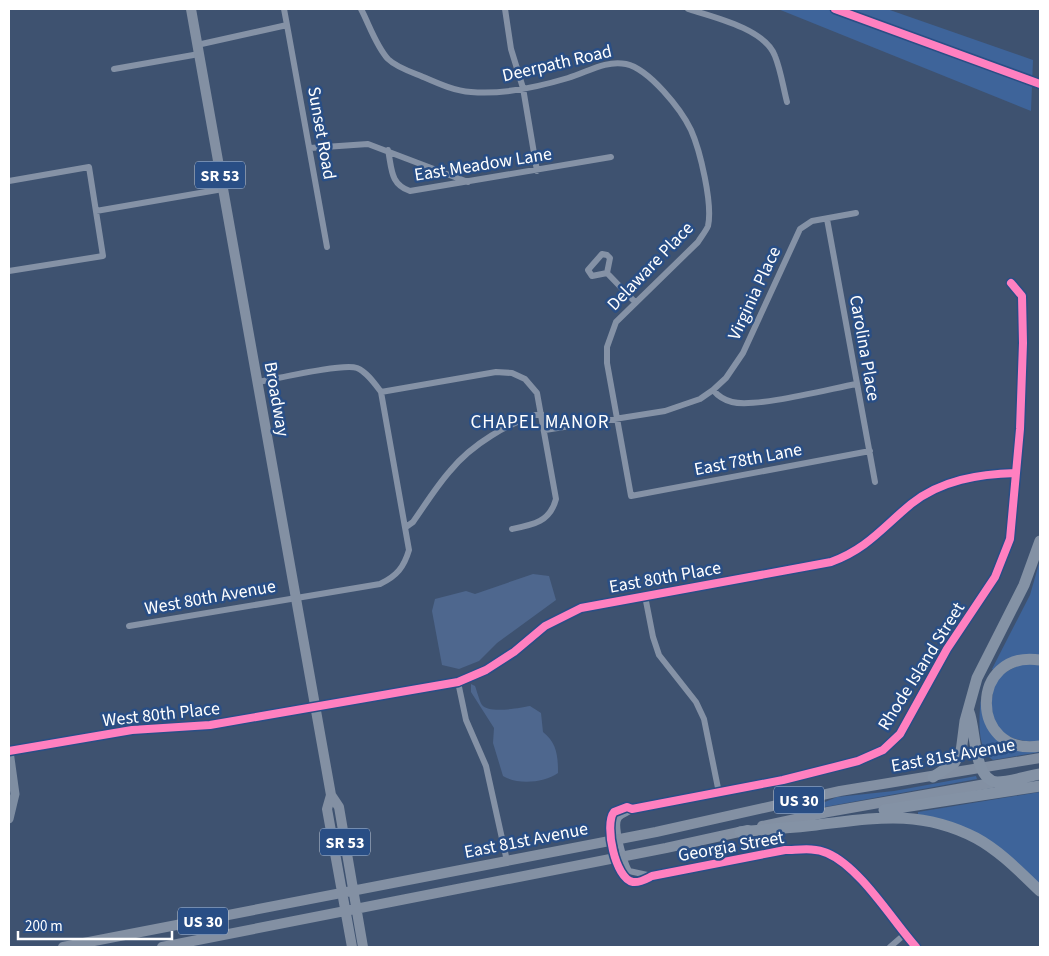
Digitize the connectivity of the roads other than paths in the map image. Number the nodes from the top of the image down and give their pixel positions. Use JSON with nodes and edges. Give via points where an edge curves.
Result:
{"nodes":[{"id":1,"x":190,"y":9,"type":"edge"},
{"id":2,"x":284,"y":9,"type":"edge"},
{"id":3,"x":361,"y":9,"type":"edge"},
{"id":4,"x":505,"y":9,"type":"edge"},
{"id":5,"x":688,"y":9,"type":"edge"},
{"id":6,"x":287,"y":25,"type":"junction"},
{"id":7,"x":198,"y":49,"type":"junction"},
{"id":8,"x":114,"y":69,"type":"dead end"},
{"id":9,"x":523,"y":88,"type":"junction"},
{"id":10,"x":788,"y":102,"type":"dead end"},
{"id":11,"x":310,"y":148,"type":"junction"},
{"id":12,"x":388,"y":150,"type":"junction"},
{"id":13,"x":611,"y":157,"type":"dead end"},
{"id":14,"x":537,"y":171,"type":"junction"},
{"id":15,"x":9,"y":181,"type":"edge"},
{"id":16,"x":470,"y":183,"type":"junction"},
{"id":17,"x":223,"y":189,"type":"junction"},
{"id":18,"x":709,"y":203,"type":"joint"},
{"id":19,"x":96,"y":211,"type":"junction"},
{"id":20,"x":856,"y":213,"type":"dead end"},
{"id":21,"x":826,"y":219,"type":"junction"},
{"id":22,"x":327,"y":247,"type":"dead end"},
{"id":23,"x":9,"y":271,"type":"edge"},
{"id":24,"x":607,"y":273,"type":"dead end"},
{"id":25,"x":1011,"y":283,"type":"dead end"},
{"id":26,"x":636,"y":302,"type":"junction"},
{"id":27,"x":258,"y":382,"type":"junction"},
{"id":28,"x":856,"y":384,"type":"junction"},
{"id":29,"x":713,"y":390,"type":"junction"},
{"id":30,"x":381,"y":392,"type":"junction"},
{"id":31,"x":541,"y":413,"type":"junction"},
{"id":32,"x":616,"y":418,"type":"junction"},
{"id":33,"x":545,"y":430,"type":"junction"},
{"id":34,"x":870,"y":451,"type":"junction"},
{"id":35,"x":1016,"y":473,"type":"junction"},
{"id":36,"x":875,"y":482,"type":"dead end"},
{"id":37,"x":631,"y":496,"type":"joint"},
{"id":38,"x":406,"y":527,"type":"junction"},
{"id":39,"x":512,"y":528,"type":"dead end"},
{"id":40,"x":1040,"y":541,"type":"edge"},
{"id":41,"x":645,"y":596,"type":"junction"},
{"id":42,"x":296,"y":597,"type":"junction"},
{"id":43,"x":129,"y":626,"type":"dead end"},
{"id":44,"x":1040,"y":660,"type":"edge"},
{"id":45,"x":458,"y":682,"type":"junction"},
{"id":46,"x":316,"y":707,"type":"junction"},
{"id":47,"x":969,"y":712,"type":"junction"},
{"id":48,"x":1040,"y":746,"type":"edge"},
{"id":49,"x":9,"y":751,"type":"edge"},
{"id":50,"x":1040,"y":758,"type":"edge"},
{"id":51,"x":980,"y":768,"type":"junction"},
{"id":52,"x":1040,"y":774,"type":"edge"},
{"id":53,"x":933,"y":777,"type":"junction"},
{"id":54,"x":997,"y":782,"type":"junction"},
{"id":55,"x":1040,"y":786,"type":"edge"},
{"id":56,"x":720,"y":793,"type":"junction"},
{"id":57,"x":331,"y":795,"type":"junction"},
{"id":58,"x":9,"y":820,"type":"edge"},
{"id":59,"x":834,"y":822,"type":"junction"},
{"id":60,"x":740,"y":832,"type":"junction"},
{"id":61,"x":616,"y":840,"type":"junction"},
{"id":62,"x":620,"y":857,"type":"junction"},
{"id":63,"x":507,"y":861,"type":"junction"},
{"id":64,"x":354,"y":891,"type":"junction"},
{"id":65,"x":1040,"y":891,"type":"edge"},
{"id":66,"x":342,"y":893,"type":"junction"},
{"id":67,"x":357,"y":909,"type":"junction"},
{"id":68,"x":345,"y":912,"type":"junction"},
{"id":69,"x":905,"y":934,"type":"junction"},
{"id":70,"x":64,"y":947,"type":"edge"},
{"id":71,"x":162,"y":947,"type":"edge"},
{"id":72,"x":352,"y":947,"type":"edge"},
{"id":73,"x":364,"y":947,"type":"edge"},
{"id":74,"x":890,"y":947,"type":"edge"},
{"id":75,"x":916,"y":947,"type":"edge"}],
"edges":[{"from":1,"to":7,"type":"main road","name":"Broadway","number":"SR 53"},
{"from":2,"to":6,"type":"street"},
{"from":3,"to":9,"type":"street","name":"Deerpath Road","via":[[388,59],[408,71],[445,86],[471,92]]},
{"from":4,"to":9,"type":"street","via":[[511,50]]},
{"from":5,"to":10,"type":"street","via":[[747,30],[767,44],[775,55]]},
{"from":6,"to":7,"type":"street"},
{"from":6,"to":11,"type":"street","name":"Sunset Road"},
{"from":7,"to":8,"type":"street"},
{"from":7,"to":17,"type":"main road","name":"Broadway","number":"SR 53"},
{"from":9,"to":14,"type":"street"},
{"from":9,"to":18,"type":"street","name":"Deerpath Road","via":[[569,78],[611,63],[642,71],[684,117],[691,132]]},
{"from":11,"to":12,"type":"street","via":[[368,144]]},
{"from":11,"to":22,"type":"street","name":"Sunset Road"},
{"from":12,"to":16,"type":"street"},
{"from":12,"to":16,"type":"street","name":"East Meadow Lane","via":[[395,183],[400,188],[410,192]]},
{"from":13,"to":14,"type":"street","name":"East Meadow Lane"},
{"from":14,"to":16,"type":"street","name":"East Meadow Lane"},
{"from":15,"to":19,"type":"street","via":[[89,167]]},
{"from":17,"to":19,"type":"street"},
{"from":17,"to":27,"type":"main road","name":"Broadway","number":"SR 53"},
{"from":18,"to":26,"type":"street","name":"Delaware Place","via":[[708,227],[698,242]]},
{"from":19,"to":23,"type":"street","via":[[103,256]]},
{"from":20,"to":21,"type":"street","name":"Virginia Place"},
{"from":21,"to":28,"type":"street","name":"Carolina Place"},
{"from":21,"to":29,"type":"street","name":"Virginia Place","via":[[812,221],[800,228],[743,354]]},
{"from":24,"to":26,"type":"street"},
{"from":25,"to":35,"type":"street","name":"Rhode Island Street","via":[[1022,296],[1023,343]]},
{"from":26,"to":32,"type":"street","name":"Delaware Place","via":[[616,322],[607,347]]},
{"from":27,"to":30,"type":"street","via":[[356,368]]},
{"from":27,"to":42,"type":"main road","name":"Broadway","number":"SR 53"},
{"from":28,"to":29,"type":"street","via":[[753,403],[733,402],[719,397]]},
{"from":28,"to":34,"type":"street","name":"Carolina Place"},
{"from":29,"to":32,"type":"street","name":"Virginia Place","via":[[684,406]]},
{"from":30,"to":31,"type":"street","via":[[496,372],[512,373],[525,379],[537,393]]},
{"from":30,"to":38,"type":"street"},
{"from":31,"to":33,"type":"street"},
{"from":31,"to":38,"type":"street","via":[[523,419],[464,456],[450,470],[414,522]]},
{"from":32,"to":33,"type":"street","name":"Virginia Place"},
{"from":32,"to":37,"type":"street","name":"Delaware Place"},
{"from":33,"to":39,"type":"street","via":[[555,489],[553,508],[542,521]]},
{"from":34,"to":36,"type":"street","name":"Carolina Place"},
{"from":34,"to":37,"type":"street","name":"East 78th Lane"},
{"from":35,"to":41,"type":"street","name":"East 80th Place","via":[[970,478],[938,488],[911,504],[867,544],[831,562]]},
{"from":35,"to":56,"type":"street","name":"Rhode Island Street","via":[[1012,531],[1003,561],[947,649],[896,739],[878,753],[858,761]]},
{"from":38,"to":42,"type":"street","via":[[409,550],[405,564],[394,578],[380,584]]},
{"from":40,"to":47,"type":"highway","via":[[1026,581],[976,678]]},
{"from":41,"to":45,"type":"street","name":"East 80th Place","via":[[586,606],[567,613],[533,634],[499,662]]},
{"from":41,"to":56,"type":"street","via":[[657,650],[696,702],[704,719]]},
{"from":42,"to":43,"type":"street","name":"West 80th Avenue"},
{"from":42,"to":46,"type":"main road","name":"Broadway","number":"SR 53"},
{"from":44,"to":48,"type":"highway","via":[[1017,660],[1004,667],[990,683],[986,702],[990,723],[998,734],[1019,746]]},
{"from":45,"to":46,"type":"street","name":"East 80th Place"},
{"from":45,"to":63,"type":"street","via":[[466,720],[486,766]]},
{"from":46,"to":49,"type":"street","name":"West 80th Place","via":[[208,725],[132,730]]},
{"from":46,"to":57,"type":"main road","name":"Broadway","number":"SR 53"},
{"from":47,"to":51,"type":"highway"},
{"from":47,"to":53,"type":"highway","via":[[960,755]]},
{"from":49,"to":58,"type":"street","via":[[15,794]]},
{"from":50,"to":51,"type":"main road","name":"East 81st Avenue","number":"US 30"},
{"from":51,"to":53,"type":"main road","name":"East 81st Avenue","number":"US 30"},
{"from":51,"to":54,"type":"highway"},
{"from":52,"to":54,"type":"highway","name":"East 81st Avenue","number":"US 30"},
{"from":53,"to":61,"type":"main road","name":"East 81st Avenue","number":"US 30","via":[[840,791]]},
{"from":54,"to":60,"type":"main road","name":"East 81st Avenue","number":"US 30","via":[[818,814]]},
{"from":55,"to":59,"type":"highway","via":[[863,814]]},
{"from":56,"to":61,"type":"street","name":"Rhode Island Street","via":[[632,810],[617,820]]},
{"from":57,"to":64,"type":"main road","name":"Broadway","number":"SR 53","via":[[338,807]]},
{"from":57,"to":66,"type":"main road","name":"Broadway","number":"SR 53","via":[[327,809]]},
{"from":59,"to":60,"type":"highway"},
{"from":59,"to":65,"type":"highway","via":[[896,816],[953,828],[988,846]]},
{"from":60,"to":62,"type":"main road","name":"East 81st Avenue","number":"US 30"},
{"from":61,"to":62,"type":"street","name":"Rhode Island Street"},
{"from":61,"to":63,"type":"main road","name":"East 81st Avenue","number":"US 30"},
{"from":62,"to":67,"type":"main road","name":"East 81st Avenue","number":"US 30"},
{"from":62,"to":69,"type":"street","name":"Georgia Street","via":[[618,871],[626,879],[637,882],[652,876],[782,851],[806,849],[826,852],[854,872]]},
{"from":63,"to":64,"type":"main road","name":"East 81st Avenue","number":"US 30"},
{"from":64,"to":66,"type":"main road","name":"East 81st Avenue","number":"US 30"},
{"from":64,"to":67,"type":"main road","name":"Broadway","number":"SR 53"},
{"from":66,"to":68,"type":"main road","name":"Broadway","number":"SR 53"},
{"from":66,"to":70,"type":"main road","number":"US 30"},
{"from":67,"to":68,"type":"main road","name":"East 81st Avenue","number":"US 30"},
{"from":67,"to":73,"type":"main road","name":"Broadway","number":"SR 53"},
{"from":68,"to":71,"type":"main road","number":"US 30"},
{"from":68,"to":72,"type":"main road","name":"Broadway","number":"SR 53"},
{"from":69,"to":74,"type":"street"},
{"from":69,"to":75,"type":"street","name":"Georgia Street"}]}
